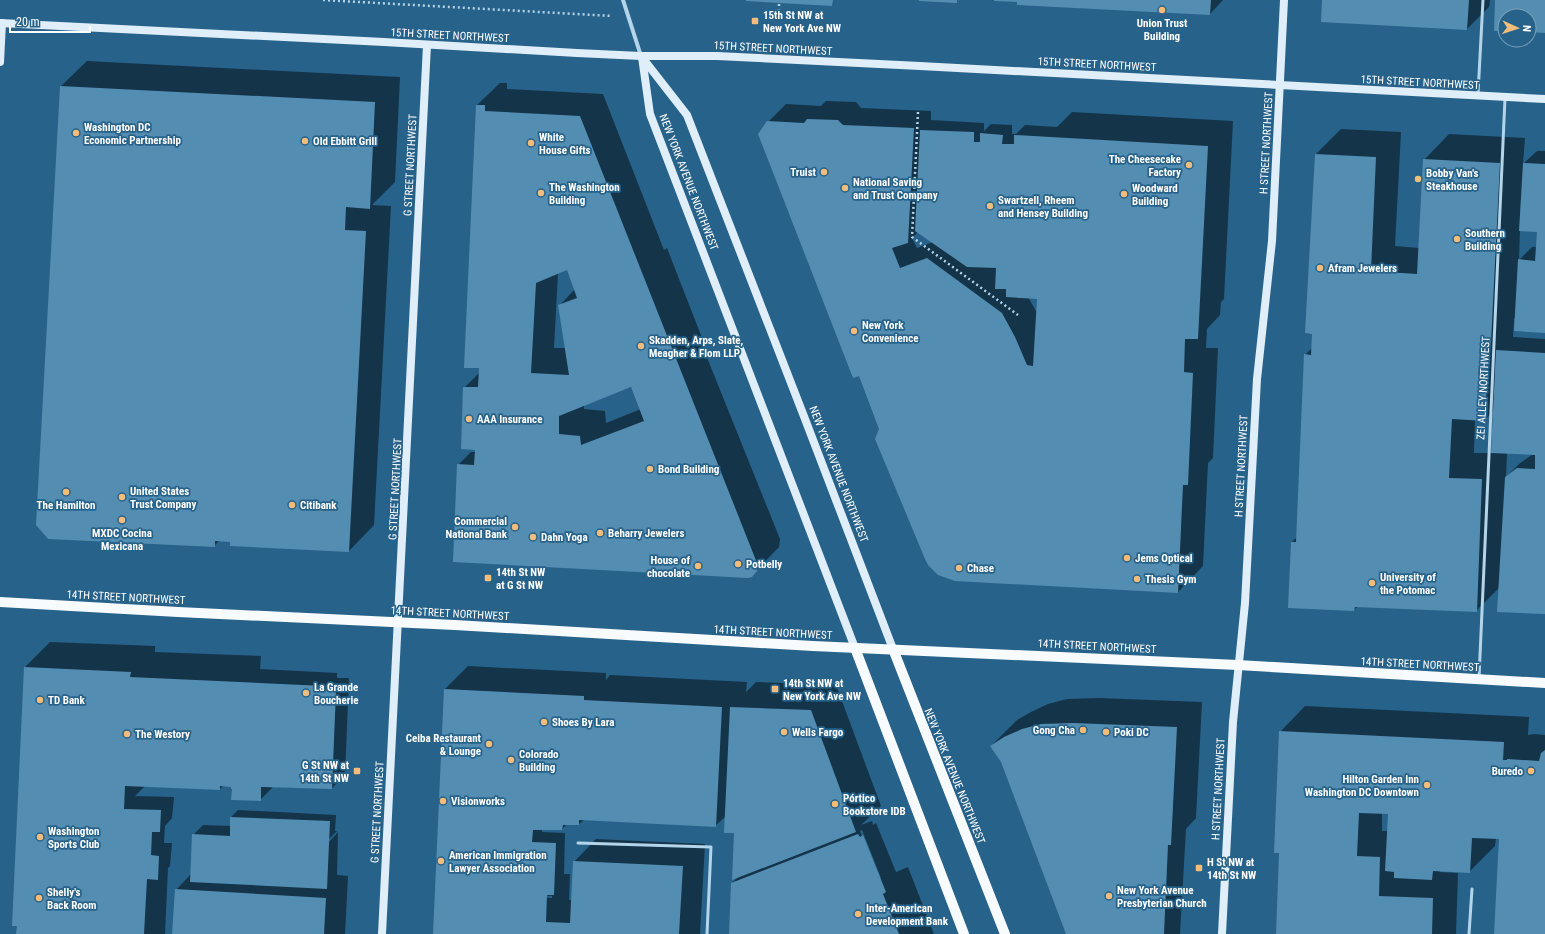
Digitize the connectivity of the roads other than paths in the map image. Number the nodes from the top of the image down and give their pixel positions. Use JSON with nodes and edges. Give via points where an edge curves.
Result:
{"nodes":[{"id":1,"x":623,"y":0,"type":"edge"},
{"id":2,"x":1284,"y":0,"type":"edge"},
{"id":3,"x":1483,"y":0,"type":"edge"},
{"id":4,"x":1,"y":23,"type":"edge"},
{"id":5,"x":427,"y":45,"type":"junction"},
{"id":6,"x":642,"y":56,"type":"junction"},
{"id":7,"x":0,"y":62,"type":"edge"},
{"id":8,"x":1279,"y":85,"type":"junction"},
{"id":9,"x":1478,"y":96,"type":"junction"},
{"id":10,"x":1505,"y":98,"type":"junction"},
{"id":11,"x":1545,"y":99,"type":"edge"},
{"id":12,"x":0,"y":602,"type":"edge"},
{"id":13,"x":398,"y":622,"type":"junction"},
{"id":14,"x":855,"y":648,"type":"junction"},
{"id":15,"x":893,"y":649,"type":"junction"},
{"id":16,"x":1238,"y":665,"type":"junction"},
{"id":17,"x":1479,"y":680,"type":"junction"},
{"id":18,"x":1545,"y":683,"type":"edge"},
{"id":19,"x":578,"y":843,"type":"dead end"},
{"id":20,"x":1472,"y":888,"type":"dead end"},
{"id":21,"x":382,"y":934,"type":"edge"},
{"id":22,"x":707,"y":934,"type":"edge"},
{"id":23,"x":964,"y":934,"type":"edge"},
{"id":24,"x":1005,"y":934,"type":"edge"},
{"id":25,"x":1222,"y":934,"type":"edge"},
{"id":26,"x":1469,"y":934,"type":"edge"}],
"edges":[{"from":1,"to":6,"type":"street"},
{"from":2,"to":8,"type":"main road","name":"H STREET NORTHWEST"},
{"from":3,"to":9,"type":"lane"},
{"from":4,"to":5,"type":"main road","name":"15TH STREET NORTHWEST"},
{"from":4,"to":7,"type":"main road"},
{"from":5,"to":6,"type":"main road","name":"15TH STREET NORTHWEST"},
{"from":5,"to":13,"type":"main road","name":"G STREET NORTHWEST"},
{"from":6,"to":8,"type":"main road","name":"15TH STREET NORTHWEST","via":[[732,57]]},
{"from":6,"to":14,"type":"main road","name":"NEW YORK AVENUE NORTHWEST","via":[[650,114]]},
{"from":6,"to":15,"type":"main road","name":"NEW YORK AVENUE NORTHWEST","via":[[687,115]]},
{"from":8,"to":9,"type":"main road","name":"15TH STREET NORTHWEST"},
{"from":8,"to":16,"type":"main road","name":"H STREET NORTHWEST","via":[[1272,241],[1257,379],[1245,603]]},
{"from":9,"to":10,"type":"main road","name":"15TH STREET NORTHWEST"},
{"from":10,"to":11,"type":"main road","name":"15TH STREET NORTHWEST"},
{"from":10,"to":17,"type":"lane","name":"ZEI ALLEY NORTHWEST"},
{"from":12,"to":13,"type":"main road","name":"14TH STREET NORTHWEST"},
{"from":13,"to":14,"type":"main road","name":"14TH STREET NORTHWEST"},
{"from":13,"to":21,"type":"main road","name":"G STREET NORTHWEST"},
{"from":14,"to":15,"type":"main road","name":"14TH STREET NORTHWEST"},
{"from":14,"to":23,"type":"main road","name":"NEW YORK AVENUE NORTHWEST"},
{"from":15,"to":16,"type":"main road","name":"14TH STREET NORTHWEST"},
{"from":15,"to":24,"type":"main road","name":"NEW YORK AVENUE NORTHWEST"},
{"from":16,"to":17,"type":"main road","name":"14TH STREET NORTHWEST"},
{"from":16,"to":25,"type":"main road","name":"H STREET NORTHWEST"},
{"from":17,"to":18,"type":"main road","name":"14TH STREET NORTHWEST"},
{"from":19,"to":22,"type":"lane","via":[[711,847]]},
{"from":20,"to":26,"type":"lane"}]}
